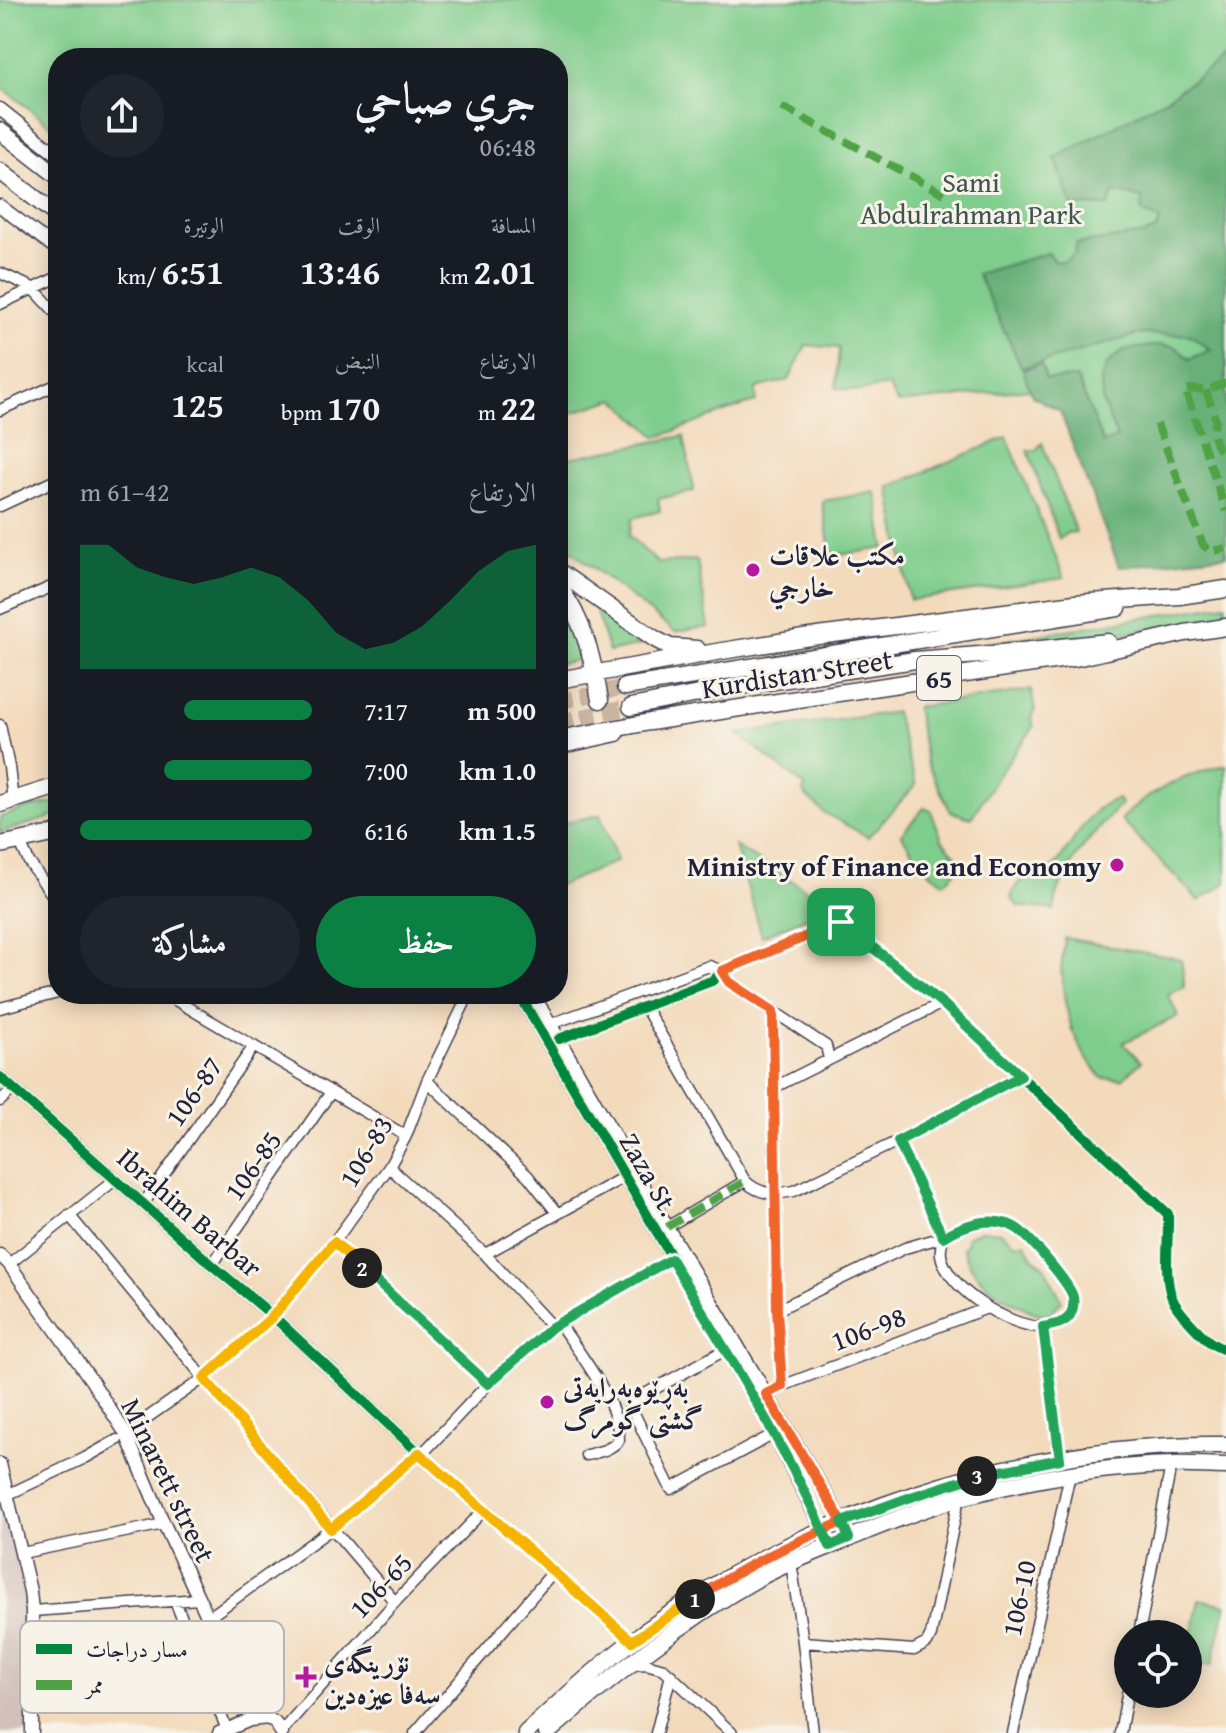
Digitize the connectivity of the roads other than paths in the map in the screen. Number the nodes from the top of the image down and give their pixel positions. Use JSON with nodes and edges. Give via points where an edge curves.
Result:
{"nodes":[{"id":1,"x":0,"y":109,"type":"edge"},
{"id":2,"x":0,"y":131,"type":"edge"},
{"id":3,"x":48,"y":147,"type":"edge"},
{"id":4,"x":48,"y":168,"type":"edge"},
{"id":5,"x":0,"y":171,"type":"edge"},
{"id":6,"x":0,"y":206,"type":"edge"},
{"id":7,"x":48,"y":208,"type":"edge"},
{"id":8,"x":48,"y":242,"type":"edge"},
{"id":9,"x":0,"y":273,"type":"edge"},
{"id":10,"x":48,"y":281,"type":"edge"},
{"id":11,"x":33,"y":288,"type":"junction"},
{"id":12,"x":0,"y":304,"type":"edge"},
{"id":13,"x":48,"y":304,"type":"edge"},
{"id":14,"x":48,"y":388,"type":"edge"},
{"id":15,"x":0,"y":410,"type":"edge"},
{"id":16,"x":48,"y":484,"type":"edge"},
{"id":17,"x":0,"y":506,"type":"edge"},
{"id":18,"x":568,"y":578,"type":"edge"},
{"id":19,"x":48,"y":588,"type":"edge"},
{"id":20,"x":1226,"y":589,"type":"edge"},
{"id":21,"x":1179,"y":596,"type":"junction"},
{"id":22,"x":568,"y":601,"type":"edge"},
{"id":23,"x":0,"y":609,"type":"edge"},
{"id":24,"x":1226,"y":627,"type":"edge"},
{"id":25,"x":1185,"y":633,"type":"junction"},
{"id":26,"x":722,"y":651,"type":"junction"},
{"id":27,"x":595,"y":674,"type":"junction"},
{"id":28,"x":568,"y":679,"type":"edge"},
{"id":29,"x":568,"y":679,"type":"edge"},
{"id":30,"x":625,"y":687,"type":"tunnel mouth"},
{"id":31,"x":600,"y":700,"type":"junction"},
{"id":32,"x":631,"y":707,"type":"tunnel mouth"},
{"id":33,"x":650,"y":722,"type":"junction"},
{"id":34,"x":0,"y":725,"type":"edge"},
{"id":35,"x":568,"y":734,"type":"edge"},
{"id":36,"x":576,"y":735,"type":"junction"},
{"id":37,"x":568,"y":737,"type":"edge"},
{"id":38,"x":568,"y":746,"type":"edge"},
{"id":39,"x":48,"y":789,"type":"edge"},
{"id":40,"x":48,"y":795,"type":"edge"},
{"id":41,"x":6,"y":802,"type":"edge"},
{"id":42,"x":48,"y":830,"type":"edge"},
{"id":43,"x":48,"y":835,"type":"edge"},
{"id":44,"x":19,"y":840,"type":"junction"},
{"id":45,"x":0,"y":845,"type":"edge"},
{"id":46,"x":48,"y":889,"type":"edge"},
{"id":47,"x":722,"y":971,"type":"junction"},
{"id":48,"x":48,"y":996,"type":"edge"},
{"id":49,"x":942,"y":1003,"type":"junction"},
{"id":50,"x":182,"y":1004,"type":"edge"},
{"id":51,"x":464,"y":1004,"type":"edge"},
{"id":52,"x":525,"y":1004,"type":"edge"},
{"id":53,"x":539,"y":1004,"type":"edge"},
{"id":54,"x":645,"y":1007,"type":"junction"},
{"id":55,"x":0,"y":1008,"type":"edge"},
{"id":56,"x":773,"y":1011,"type":"junction"},
{"id":57,"x":551,"y":1024,"type":"junction"},
{"id":58,"x":559,"y":1039,"type":"junction"},
{"id":59,"x":254,"y":1046,"type":"junction"},
{"id":60,"x":829,"y":1059,"type":"junction"},
{"id":61,"x":1021,"y":1076,"type":"junction"},
{"id":62,"x":0,"y":1077,"type":"edge"},
{"id":63,"x":427,"y":1081,"type":"junction"},
{"id":64,"x":773,"y":1088,"type":"junction"},
{"id":65,"x":13,"y":1089,"type":"junction"},
{"id":66,"x":331,"y":1092,"type":"junction"},
{"id":67,"x":0,"y":1101,"type":"edge"},
{"id":68,"x":406,"y":1136,"type":"junction"},
{"id":69,"x":898,"y":1141,"type":"junction"},
{"id":70,"x":389,"y":1167,"type":"junction"},
{"id":71,"x":624,"y":1177,"type":"junction"},
{"id":72,"x":116,"y":1179,"type":"junction"},
{"id":73,"x":745,"y":1181,"type":"junction"},
{"id":74,"x":775,"y":1194,"type":"junction"},
{"id":75,"x":144,"y":1203,"type":"junction"},
{"id":76,"x":557,"y":1213,"type":"junction"},
{"id":77,"x":69,"y":1215,"type":"junction"},
{"id":78,"x":667,"y":1227,"type":"junction"},
{"id":79,"x":943,"y":1237,"type":"junction"},
{"id":80,"x":334,"y":1242,"type":"junction"},
{"id":81,"x":485,"y":1254,"type":"junction"},
{"id":82,"x":671,"y":1259,"type":"junction"},
{"id":83,"x":5,"y":1260,"type":"edge"},
{"id":84,"x":212,"y":1265,"type":"junction"},
{"id":85,"x":987,"y":1308,"type":"junction"},
{"id":86,"x":777,"y":1310,"type":"junction"},
{"id":87,"x":273,"y":1316,"type":"junction"},
{"id":88,"x":556,"y":1325,"type":"junction"},
{"id":89,"x":1043,"y":1327,"type":"junction"},
{"id":90,"x":725,"y":1350,"type":"junction"},
{"id":91,"x":1226,"y":1350,"type":"edge"},
{"id":92,"x":204,"y":1378,"type":"junction"},
{"id":93,"x":488,"y":1384,"type":"junction"},
{"id":94,"x":782,"y":1386,"type":"junction"},
{"id":95,"x":766,"y":1394,"type":"junction"},
{"id":96,"x":141,"y":1422,"type":"dead end"},
{"id":97,"x":774,"y":1434,"type":"junction"},
{"id":98,"x":117,"y":1440,"type":"dead end"},
{"id":99,"x":1226,"y":1445,"type":"edge"},
{"id":100,"x":420,"y":1454,"type":"junction"},
{"id":101,"x":586,"y":1455,"type":"dead end"},
{"id":102,"x":1060,"y":1459,"type":"junction"},
{"id":103,"x":0,"y":1464,"type":"edge"},
{"id":104,"x":1171,"y":1465,"type":"junction"},
{"id":105,"x":1226,"y":1466,"type":"edge"},
{"id":106,"x":1070,"y":1474,"type":"junction"},
{"id":107,"x":7,"y":1495,"type":"junction"},
{"id":108,"x":959,"y":1498,"type":"junction"},
{"id":109,"x":484,"y":1510,"type":"junction"},
{"id":110,"x":842,"y":1522,"type":"junction"},
{"id":111,"x":164,"y":1524,"type":"junction"},
{"id":112,"x":331,"y":1529,"type":"junction"},
{"id":113,"x":827,"y":1538,"type":"junction"},
{"id":114,"x":849,"y":1538,"type":"junction"},
{"id":115,"x":22,"y":1553,"type":"junction"},
{"id":116,"x":791,"y":1562,"type":"junction"},
{"id":117,"x":553,"y":1572,"type":"junction"},
{"id":118,"x":199,"y":1599,"type":"junction"},
{"id":119,"x":175,"y":1601,"type":"junction"},
{"id":120,"x":395,"y":1602,"type":"junction"},
{"id":121,"x":32,"y":1611,"type":"junction"},
{"id":122,"x":208,"y":1618,"type":"junction"},
{"id":123,"x":1142,"y":1620,"type":"edge"},
{"id":124,"x":32,"y":1621,"type":"edge"},
{"id":125,"x":182,"y":1621,"type":"edge"},
{"id":126,"x":210,"y":1621,"type":"edge"},
{"id":127,"x":632,"y":1641,"type":"junction"},
{"id":128,"x":803,"y":1642,"type":"junction"},
{"id":129,"x":663,"y":1660,"type":"junction"},
{"id":130,"x":629,"y":1665,"type":"junction"},
{"id":131,"x":1125,"y":1708,"type":"edge"},
{"id":132,"x":265,"y":1713,"type":"edge"},
{"id":133,"x":268,"y":1718,"type":"junction"},
{"id":134,"x":223,"y":1731,"type":"edge"},
{"id":135,"x":281,"y":1732,"type":"edge"},
{"id":136,"x":415,"y":1733,"type":"edge"},
{"id":137,"x":526,"y":1733,"type":"edge"},
{"id":138,"x":547,"y":1733,"type":"edge"},
{"id":139,"x":656,"y":1733,"type":"edge"},
{"id":140,"x":732,"y":1733,"type":"edge"},
{"id":141,"x":813,"y":1733,"type":"edge"},
{"id":142,"x":1013,"y":1733,"type":"edge"},
{"id":143,"x":1120,"y":1733,"type":"edge"}],
"edges":[{"from":1,"to":3,"type":"street"},
{"from":2,"to":4,"type":"main road"},
{"from":5,"to":7,"type":"main road"},
{"from":6,"to":8,"type":"street"},
{"from":9,"to":11,"type":"street"},
{"from":10,"to":11,"type":"street"},
{"from":11,"to":12,"type":"street"},
{"from":11,"to":13,"type":"street"},
{"from":14,"to":15,"type":"street"},
{"from":16,"to":17,"type":"street"},
{"from":18,"to":26,"type":"main road","via":[[670,647]]},
{"from":19,"to":23,"type":"street"},
{"from":20,"to":21,"type":"main road","name":"Kurdistan Street","number":"65"},
{"from":21,"to":26,"type":"main road","name":"Kurdistan Street","number":"65","via":[[1075,603]]},
{"from":21,"to":30,"type":"main road","name":"Kurdistan Street","number":"65"},
{"from":22,"to":27,"type":"main road"},
{"from":24,"to":25,"type":"main road","name":"Kurdistan Street","number":"65"},
{"from":25,"to":32,"type":"main road","name":"Kurdistan Street","number":"65","via":[[915,660]]},
{"from":25,"to":33,"type":"main road","name":"Kurdistan Street","number":"65","via":[[1080,657]]},
{"from":26,"to":27,"type":"main road","name":"Kurdistan Street","number":"65"},
{"from":27,"to":28,"type":"main road","name":"Kurdistan Street","number":"65"},
{"from":27,"to":31,"type":"main road"},
{"from":29,"to":31,"type":"main road","via":[[584,679]]},
{"from":31,"to":36,"type":"main road","via":[[595,723]]},
{"from":33,"to":36,"type":"main road","name":"Kurdistan Street","number":"65"},
{"from":33,"to":38,"type":"street"},
{"from":34,"to":41,"type":"street","via":[[9,767]]},
{"from":35,"to":36,"type":"main road"},
{"from":36,"to":37,"type":"main road","name":"Kurdistan Street","number":"65"},
{"from":39,"to":41,"type":"main road"},
{"from":40,"to":41,"type":"main road"},
{"from":42,"to":44,"type":"main road"},
{"from":43,"to":44,"type":"main road"},
{"from":44,"to":45,"type":"main road"},
{"from":44,"to":46,"type":"street"},
{"from":47,"to":49,"type":"street","via":[[841,922]]},
{"from":47,"to":54,"type":"street","via":[[714,980]]},
{"from":47,"to":56,"type":"street","via":[[729,982]]},
{"from":47,"to":57,"type":"street","via":[[709,966]]},
{"from":48,"to":55,"type":"street"},
{"from":49,"to":60,"type":"street"},
{"from":49,"to":61,"type":"street"},
{"from":50,"to":59,"type":"street"},
{"from":51,"to":63,"type":"street","name":"106-83"},
{"from":52,"to":71,"type":"street","name":"Zaza St."},
{"from":53,"to":57,"type":"street","name":"Zaza St."},
{"from":54,"to":58,"type":"street"},
{"from":54,"to":73,"type":"street"},
{"from":56,"to":60,"type":"street","via":[[826,1046]]},
{"from":56,"to":64,"type":"street"},
{"from":57,"to":58,"type":"street","name":"Zaza St."},
{"from":58,"to":78,"type":"street","name":"Zaza St."},
{"from":59,"to":66,"type":"street"},
{"from":59,"to":75,"type":"street","name":"106-87"},
{"from":60,"to":64,"type":"street"},
{"from":61,"to":69,"type":"street"},
{"from":61,"to":91,"type":"street","via":[[1168,1214],[1172,1300],[1208,1341]]},
{"from":62,"to":65,"type":"street","name":"Ibrahim Barbar"},
{"from":63,"to":68,"type":"street","name":"106-83"},
{"from":63,"to":76,"type":"street","via":[[528,1176]]},
{"from":64,"to":74,"type":"street"},
{"from":65,"to":67,"type":"street"},
{"from":65,"to":72,"type":"street","name":"Ibrahim Barbar"},
{"from":66,"to":68,"type":"street"},
{"from":66,"to":84,"type":"street","name":"106-85"},
{"from":68,"to":70,"type":"street","name":"106-83"},
{"from":69,"to":74,"type":"street","via":[[794,1191]]},
{"from":69,"to":79,"type":"street"},
{"from":70,"to":80,"type":"street","name":"106-83"},
{"from":70,"to":81,"type":"street"},
{"from":71,"to":76,"type":"street"},
{"from":71,"to":82,"type":"street","name":"Zaza St."},
{"from":72,"to":75,"type":"street","name":"Ibrahim Barbar"},
{"from":72,"to":77,"type":"street"},
{"from":73,"to":74,"type":"street","via":[[753,1189]]},
{"from":73,"to":78,"type":"street"},
{"from":74,"to":86,"type":"street"},
{"from":75,"to":84,"type":"street","name":"Ibrahim Barbar"},
{"from":76,"to":81,"type":"street"},
{"from":77,"to":83,"type":"street"},
{"from":77,"to":92,"type":"street"},
{"from":78,"to":95,"type":"street","name":"Zaza St."},
{"from":79,"to":85,"type":"street","via":[[940,1253],[952,1279]]},
{"from":79,"to":86,"type":"street","via":[[905,1248]]},
{"from":79,"to":89,"type":"street","via":[[988,1222],[1019,1230],[1072,1294],[1069,1317]]},
{"from":80,"to":87,"type":"street","name":"106-83"},
{"from":80,"to":93,"type":"street"},
{"from":81,"to":88,"type":"street"},
{"from":82,"to":88,"type":"street"},
{"from":82,"to":90,"type":"street","name":"Zaza St."},
{"from":83,"to":111,"type":"street","name":"Minarett street","via":[[126,1434]]},
{"from":84,"to":87,"type":"street","name":"Ibrahim Barbar"},
{"from":85,"to":89,"type":"street"},
{"from":85,"to":94,"type":"street","name":"106-98"},
{"from":86,"to":94,"type":"street"},
{"from":87,"to":92,"type":"street","name":"106-83"},
{"from":87,"to":100,"type":"street","name":"Ibrahim Barbar"},
{"from":88,"to":93,"type":"street"},
{"from":88,"to":101,"type":"street","via":[[600,1384],[619,1428],[614,1446]]},
{"from":89,"to":102,"type":"street"},
{"from":90,"to":97,"type":"street","name":"Zaza St."},
{"from":90,"to":97,"type":"street","via":[[629,1403],[671,1489]]},
{"from":92,"to":96,"type":"street","name":"106-83"},
{"from":92,"to":112,"type":"street"},
{"from":93,"to":100,"type":"street"},
{"from":94,"to":95,"type":"street","name":"106-98"},
{"from":95,"to":110,"type":"street","name":"Zaza St."},
{"from":97,"to":113,"type":"street","name":"Zaza St."},
{"from":98,"to":107,"type":"street"},
{"from":99,"to":102,"type":"main road","via":[[1150,1447]]},
{"from":100,"to":109,"type":"street","name":"Ibrahim Barbar"},
{"from":100,"to":112,"type":"street"},
{"from":102,"to":110,"type":"main road","via":[[968,1479]]},
{"from":103,"to":107,"type":"street"},
{"from":104,"to":105,"type":"main road"},
{"from":104,"to":106,"type":"main road"},
{"from":104,"to":123,"type":"street"},
{"from":106,"to":108,"type":"main road"},
{"from":106,"to":142,"type":"street","name":"106-10"},
{"from":107,"to":115,"type":"street"},
{"from":108,"to":114,"type":"main road"},
{"from":108,"to":128,"type":"street","via":[[927,1643],[914,1650]]},
{"from":109,"to":117,"type":"street","name":"Ibrahim Barbar"},
{"from":109,"to":120,"type":"street","name":"106-65"},
{"from":110,"to":113,"type":"main road"},
{"from":110,"to":114,"type":"street","name":"Zaza St."},
{"from":111,"to":115,"type":"street"},
{"from":111,"to":118,"type":"street","name":"Minarett street"},
{"from":112,"to":120,"type":"street"},
{"from":112,"to":122,"type":"street"},
{"from":113,"to":114,"type":"main road"},
{"from":113,"to":116,"type":"main road"},
{"from":113,"to":127,"type":"main road","via":[[786,1546]]},
{"from":115,"to":121,"type":"street"},
{"from":116,"to":128,"type":"street"},
{"from":116,"to":129,"type":"main road","via":[[724,1598]]},
{"from":117,"to":127,"type":"street","name":"Ibrahim Barbar"},
{"from":117,"to":136,"type":"street"},
{"from":118,"to":119,"type":"street"},
{"from":118,"to":122,"type":"street","name":"Minarett street"},
{"from":119,"to":121,"type":"street"},
{"from":119,"to":125,"type":"street"},
{"from":120,"to":135,"type":"street","name":"106-65"},
{"from":121,"to":124,"type":"street"},
{"from":122,"to":126,"type":"street","name":"Minarett street"},
{"from":127,"to":137,"type":"main road"},
{"from":128,"to":141,"type":"street"},
{"from":129,"to":130,"type":"main road"},
{"from":129,"to":130,"type":"street"},
{"from":129,"to":139,"type":"street"},
{"from":129,"to":140,"type":"street"},
{"from":130,"to":138,"type":"main road"},
{"from":131,"to":143,"type":"street"},
{"from":132,"to":133,"type":"street","name":"Minarett street"},
{"from":133,"to":134,"type":"street"},
{"from":133,"to":135,"type":"street","name":"Minarett street"}]}
